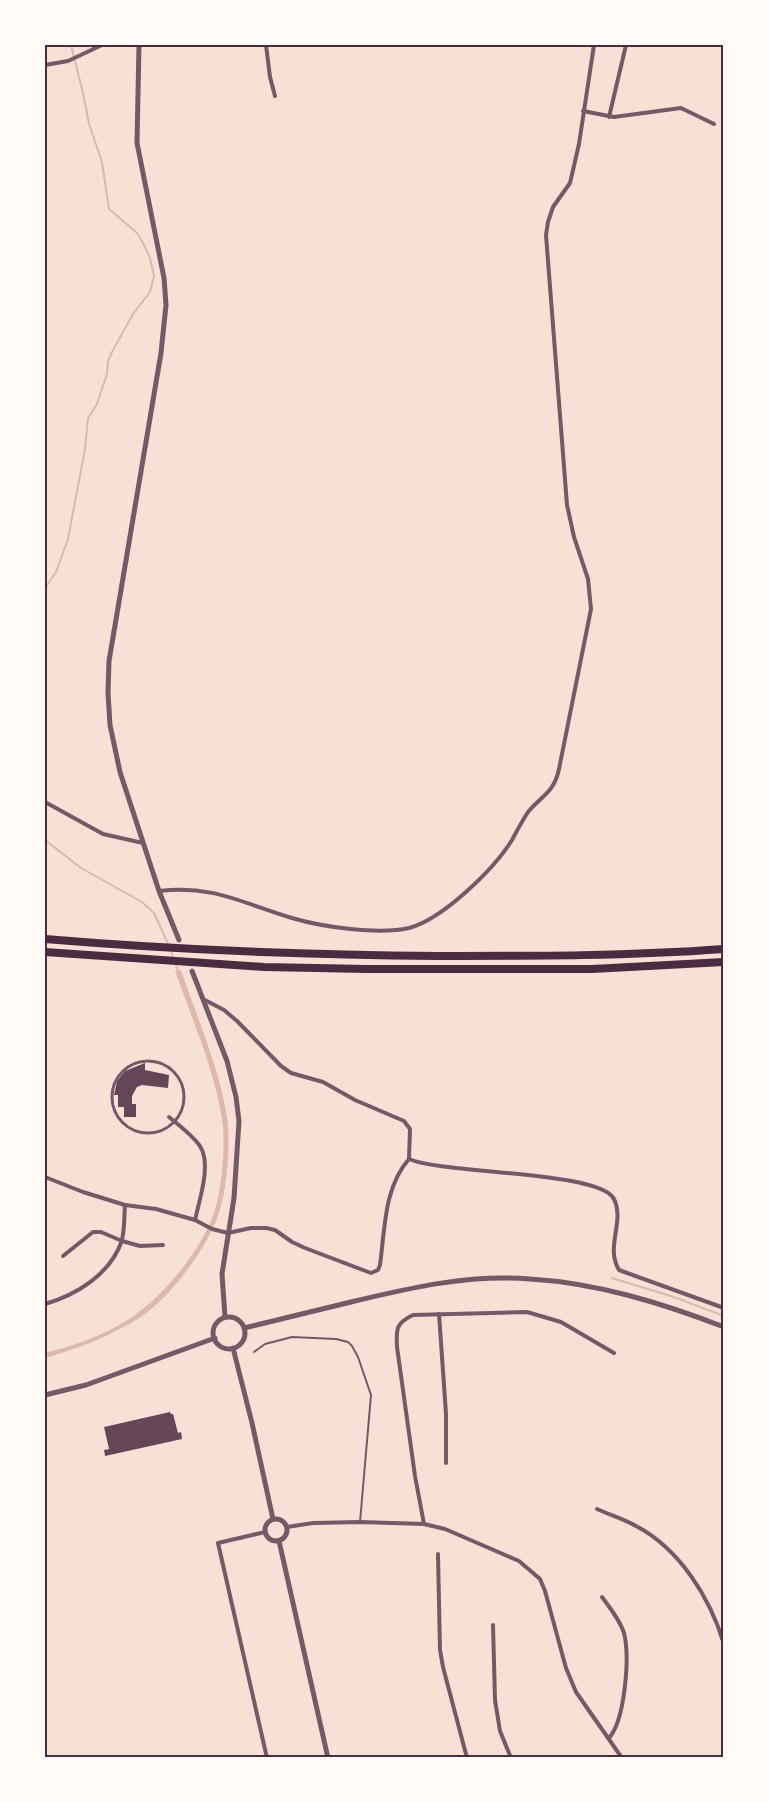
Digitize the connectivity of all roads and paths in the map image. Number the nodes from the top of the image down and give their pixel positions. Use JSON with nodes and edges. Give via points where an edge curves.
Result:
{"nodes":[{"id":1,"x":102,"y":45,"type":"edge"},
{"id":2,"x":139,"y":45,"type":"edge"},
{"id":3,"x":266,"y":45,"type":"edge"},
{"id":4,"x":594,"y":45,"type":"edge"},
{"id":5,"x":626,"y":45,"type":"edge"},
{"id":6,"x":45,"y":65,"type":"edge"},
{"id":7,"x":275,"y":96,"type":"dead end"},
{"id":8,"x":584,"y":111,"type":"junction"},
{"id":9,"x":609,"y":117,"type":"junction"},
{"id":10,"x":714,"y":124,"type":"dead end"},
{"id":11,"x":45,"y":802,"type":"edge"},
{"id":12,"x":144,"y":843,"type":"junction"},
{"id":13,"x":159,"y":891,"type":"junction"},
{"id":14,"x":45,"y":939,"type":"edge"},
{"id":15,"x":179,"y":940,"type":"dead end"},
{"id":16,"x":724,"y":949,"type":"edge"},
{"id":17,"x":45,"y":952,"type":"edge"},
{"id":18,"x":724,"y":962,"type":"edge"},
{"id":19,"x":192,"y":971,"type":"dead end"},
{"id":20,"x":202,"y":999,"type":"junction"},
{"id":21,"x":169,"y":1117,"type":"dead end"},
{"id":22,"x":175,"y":1122,"type":"junction"},
{"id":23,"x":409,"y":1159,"type":"junction"},
{"id":24,"x":45,"y":1177,"type":"edge"},
{"id":25,"x":125,"y":1205,"type":"junction"},
{"id":26,"x":195,"y":1220,"type":"junction"},
{"id":27,"x":228,"y":1233,"type":"junction"},
{"id":28,"x":122,"y":1241,"type":"junction"},
{"id":29,"x":163,"y":1245,"type":"dead end"},
{"id":30,"x":63,"y":1256,"type":"dead end"},
{"id":31,"x":45,"y":1304,"type":"edge"},
{"id":32,"x":724,"y":1308,"type":"edge"},
{"id":33,"x":439,"y":1314,"type":"junction"},
{"id":34,"x":225,"y":1317,"type":"junction"},
{"id":35,"x":724,"y":1327,"type":"edge"},
{"id":36,"x":244,"y":1328,"type":"junction"},
{"id":37,"x":214,"y":1338,"type":"junction"},
{"id":38,"x":233,"y":1348,"type":"junction"},
{"id":39,"x":254,"y":1352,"type":"dead end"},
{"id":40,"x":614,"y":1353,"type":"dead end"},
{"id":41,"x":45,"y":1395,"type":"edge"},
{"id":42,"x":446,"y":1463,"type":"dead end"},
{"id":43,"x":597,"y":1509,"type":"dead end"},
{"id":44,"x":273,"y":1519,"type":"junction"},
{"id":45,"x":360,"y":1522,"type":"junction"},
{"id":46,"x":424,"y":1524,"type":"junction"},
{"id":47,"x":287,"y":1527,"type":"junction"},
{"id":48,"x":265,"y":1532,"type":"junction"},
{"id":49,"x":279,"y":1541,"type":"junction"},
{"id":50,"x":438,"y":1554,"type":"dead end"},
{"id":51,"x":602,"y":1597,"type":"dead end"},
{"id":52,"x":493,"y":1625,"type":"dead end"},
{"id":53,"x":724,"y":1644,"type":"edge"},
{"id":54,"x":609,"y":1738,"type":"junction"},
{"id":55,"x":267,"y":1758,"type":"edge"},
{"id":56,"x":328,"y":1758,"type":"edge"},
{"id":57,"x":467,"y":1758,"type":"edge"},
{"id":58,"x":511,"y":1758,"type":"edge"},
{"id":59,"x":622,"y":1758,"type":"edge"}],
"edges":[{"from":1,"to":6,"type":"street","via":[[68,61]]},
{"from":2,"to":12,"type":"street","via":[[137,143],[166,305],[108,693],[120,772]]},
{"from":3,"to":7,"type":"street"},
{"from":4,"to":8,"type":"street"},
{"from":5,"to":9,"type":"street"},
{"from":8,"to":9,"type":"street"},
{"from":8,"to":13,"type":"street","via":[[570,183],[553,207],[546,235],[567,505],[588,579],[591,609],[553,789],[527,814],[503,855],[481,878],[446,908],[408,928],[374,930],[314,924],[215,893],[189,889]]},
{"from":9,"to":10,"type":"street","via":[[681,108]]},
{"from":11,"to":12,"type":"street","via":[[103,834]]},
{"from":12,"to":13,"type":"street"},
{"from":13,"to":15,"type":"street"},
{"from":14,"to":16,"type":"highway","via":[[264,953],[481,956]]},
{"from":17,"to":18,"type":"highway","via":[[264,967],[592,969]]},
{"from":19,"to":20,"type":"street"},
{"from":20,"to":23,"type":"street","via":[[237,1020],[291,1073],[323,1082],[408,1124]]},
{"from":20,"to":27,"type":"street","via":[[227,1061],[239,1121],[237,1174]]},
{"from":21,"to":22,"type":"street"},
{"from":22,"to":22,"type":"street","via":[[185,1095],[173,1070],[161,1062],[147,1060],[121,1071],[113,1083],[111,1098],[122,1123],[149,1133]]},
{"from":22,"to":26,"type":"street","via":[[200,1146],[204,1160]]},
{"from":23,"to":27,"type":"street","via":[[388,1203],[380,1265],[375,1272],[305,1248],[275,1230],[251,1228]]},
{"from":23,"to":32,"type":"street","via":[[574,1181],[608,1192],[617,1209],[612,1254],[619,1270]]},
{"from":24,"to":25,"type":"street"},
{"from":25,"to":26,"type":"street"},
{"from":25,"to":28,"type":"street"},
{"from":26,"to":27,"type":"street"},
{"from":27,"to":34,"type":"street","via":[[222,1274]]},
{"from":28,"to":29,"type":"street","via":[[140,1246]]},
{"from":28,"to":30,"type":"street","via":[[93,1232]]},
{"from":28,"to":31,"type":"street","via":[[102,1272],[76,1291]]},
{"from":33,"to":40,"type":"street","via":[[527,1312],[561,1322]]},
{"from":33,"to":42,"type":"street"},
{"from":33,"to":46,"type":"street","via":[[403,1319],[396,1333]]},
{"from":34,"to":36,"type":"street","via":[[235,1318]]},
{"from":34,"to":37,"type":"street","via":[[217,1323]]},
{"from":35,"to":36,"type":"street","via":[[607,1290],[530,1278],[498,1278],[423,1285]]},
{"from":36,"to":38,"type":"street","via":[[241,1343]]},
{"from":37,"to":38,"type":"street","via":[[224,1347]]},
{"from":37,"to":41,"type":"street","via":[[86,1385]]},
{"from":38,"to":44,"type":"street"},
{"from":39,"to":45,"type":"lane","via":[[265,1344],[292,1337],[336,1339],[352,1346],[371,1395]]},
{"from":43,"to":53,"type":"street","via":[[636,1526],[669,1551],[695,1582]]},
{"from":44,"to":47,"type":"street","via":[[283,1521]]},
{"from":44,"to":48,"type":"street","via":[[267,1523]]},
{"from":45,"to":46,"type":"street"},
{"from":45,"to":47,"type":"street"},
{"from":46,"to":54,"type":"street","via":[[519,1561],[540,1579],[576,1692]]},
{"from":47,"to":49,"type":"street","via":[[285,1537]]},
{"from":48,"to":49,"type":"street"},
{"from":48,"to":55,"type":"street","via":[[218,1543]]},
{"from":49,"to":56,"type":"street"},
{"from":50,"to":57,"type":"street","via":[[441,1659]]},
{"from":51,"to":54,"type":"street","via":[[620,1623],[627,1654],[620,1713],[616,1730]]},
{"from":52,"to":58,"type":"street","via":[[495,1700],[500,1731]]},
{"from":54,"to":59,"type":"street"}]}
